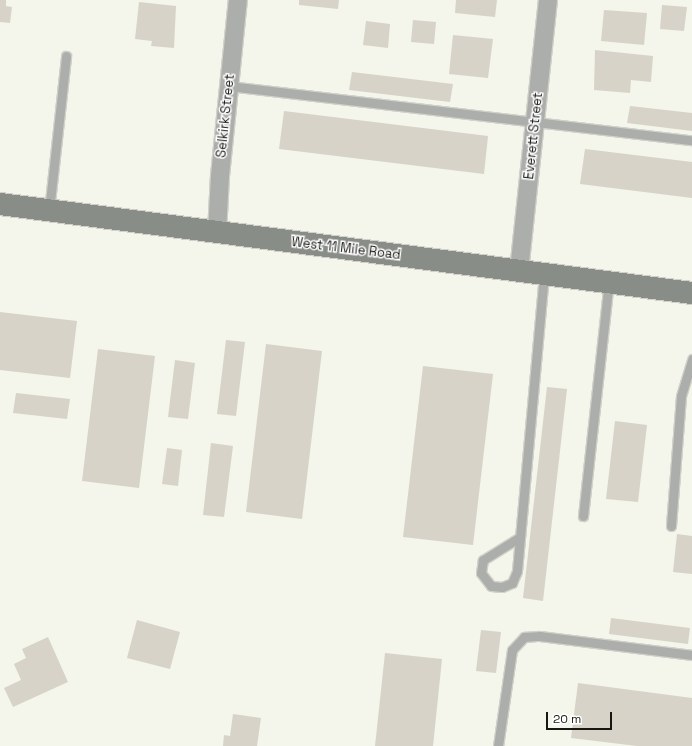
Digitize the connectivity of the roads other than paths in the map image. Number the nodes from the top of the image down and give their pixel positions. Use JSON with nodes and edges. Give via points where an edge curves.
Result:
{"nodes":[{"id":1,"x":238,"y":0,"type":"edge"},
{"id":2,"x":548,"y":0,"type":"edge"},
{"id":3,"x":66,"y":56,"type":"dead end"},
{"id":4,"x":229,"y":86,"type":"junction"},
{"id":5,"x":535,"y":121,"type":"junction"},
{"id":6,"x":692,"y":140,"type":"edge"},
{"id":7,"x":0,"y":204,"type":"edge"},
{"id":8,"x":49,"y":211,"type":"junction"},
{"id":9,"x":217,"y":233,"type":"junction"},
{"id":10,"x":519,"y":271,"type":"junction"},
{"id":11,"x":544,"y":274,"type":"junction"},
{"id":12,"x":609,"y":282,"type":"junction"},
{"id":13,"x":692,"y":293,"type":"edge"},
{"id":14,"x":692,"y":359,"type":"edge"},
{"id":15,"x":583,"y":516,"type":"dead end"},
{"id":16,"x":671,"y":526,"type":"dead end"},
{"id":17,"x":520,"y":537,"type":"junction"},
{"id":18,"x":692,"y":655,"type":"edge"},
{"id":19,"x":498,"y":746,"type":"edge"}],
"edges":[{"from":1,"to":4,"type":"street","name":"Selkirk Street"},
{"from":2,"to":5,"type":"street","name":"Everett Street"},
{"from":3,"to":8,"type":"lane"},
{"from":4,"to":5,"type":"lane"},
{"from":4,"to":9,"type":"street","name":"Selkirk Street"},
{"from":5,"to":6,"type":"lane"},
{"from":5,"to":10,"type":"street","name":"Everett Street"},
{"from":7,"to":8,"type":"main road","name":"West 11 Mile Road"},
{"from":8,"to":9,"type":"main road","name":"West 11 Mile Road"},
{"from":9,"to":10,"type":"main road","name":"West 11 Mile Road"},
{"from":10,"to":11,"type":"main road","name":"West 11 Mile Road"},
{"from":11,"to":12,"type":"main road","name":"West 11 Mile Road"},
{"from":11,"to":17,"type":"lane"},
{"from":12,"to":13,"type":"main road","name":"West 11 Mile Road"},
{"from":12,"to":15,"type":"lane"},
{"from":14,"to":16,"type":"lane","via":[[681,396]]},
{"from":17,"to":17,"type":"lane","via":[[517,571],[512,583],[502,587],[491,586],[481,573],[483,560]]},
{"from":18,"to":19,"type":"lane","via":[[540,636],[524,637],[512,650]]}]}
